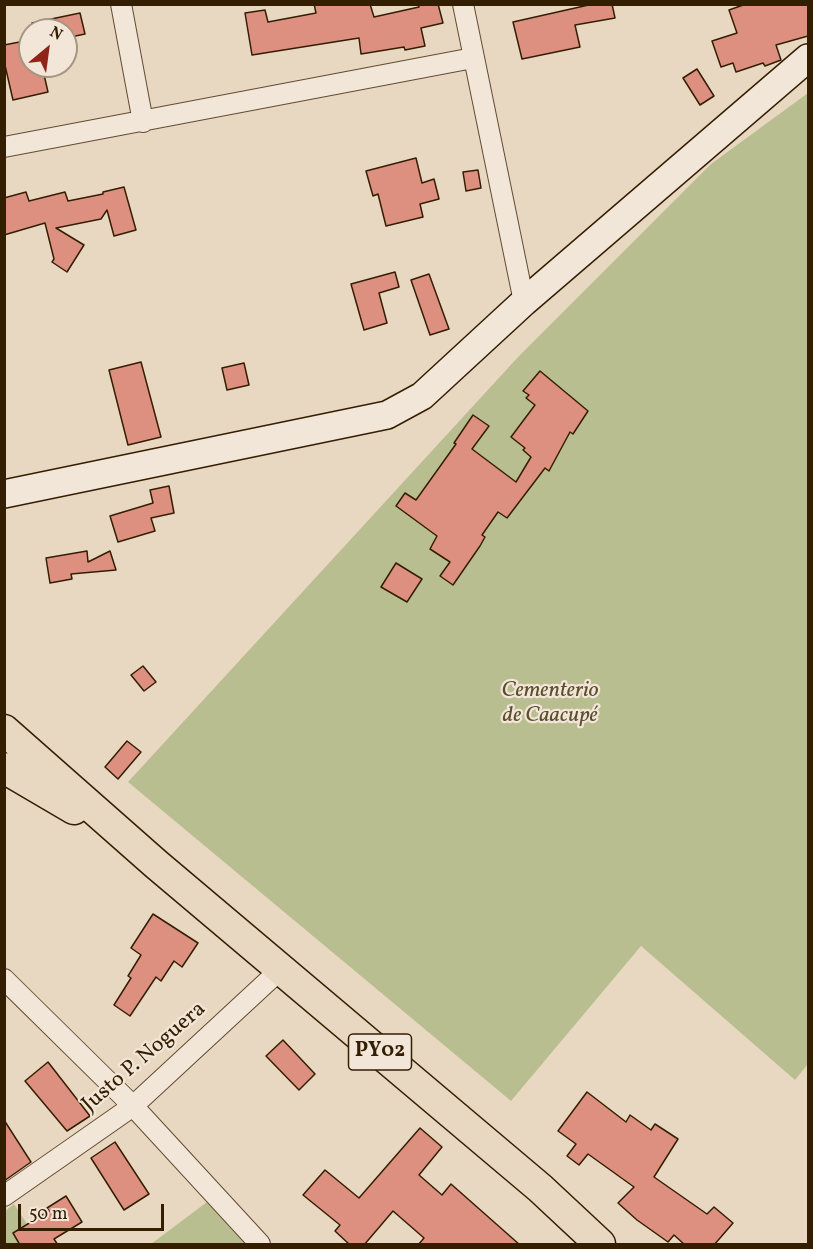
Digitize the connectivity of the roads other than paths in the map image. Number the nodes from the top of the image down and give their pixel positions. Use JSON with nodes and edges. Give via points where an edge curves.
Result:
{"nodes":[{"id":1,"x":121,"y":4,"type":"edge"},
{"id":2,"x":463,"y":4,"type":"edge"},
{"id":3,"x":473,"y":58,"type":"junction"},
{"id":4,"x":808,"y":58,"type":"edge"},
{"id":5,"x":143,"y":122,"type":"junction"},
{"id":6,"x":4,"y":147,"type":"edge"},
{"id":7,"x":524,"y":302,"type":"junction"},
{"id":8,"x":4,"y":494,"type":"edge"},
{"id":9,"x":4,"y":730,"type":"edge"},
{"id":10,"x":4,"y":768,"type":"edge"},
{"id":11,"x":156,"y":864,"type":"junction"},
{"id":12,"x":281,"y":969,"type":"junction"},
{"id":13,"x":4,"y":980,"type":"edge"},
{"id":14,"x":133,"y":1106,"type":"junction"},
{"id":15,"x":4,"y":1196,"type":"edge"},
{"id":16,"x":260,"y":1245,"type":"edge"},
{"id":17,"x":600,"y":1245,"type":"edge"}],
"edges":[{"from":1,"to":5,"type":"street"},
{"from":2,"to":3,"type":"street"},
{"from":3,"to":5,"type":"street"},
{"from":3,"to":7,"type":"street"},
{"from":4,"to":7,"type":"street"},
{"from":5,"to":6,"type":"street"},
{"from":7,"to":8,"type":"street","via":[[422,396],[387,415]]},
{"from":9,"to":11,"type":"main road","number":"PY02"},
{"from":10,"to":11,"type":"main road","number":"PY02","via":[[54,796]]},
{"from":11,"to":12,"type":"main road","number":"PY02"},
{"from":12,"to":14,"type":"street","name":"Justo P. Noguera"},
{"from":12,"to":17,"type":"main road","number":"PY02","via":[[540,1188]]},
{"from":13,"to":14,"type":"street"},
{"from":14,"to":15,"type":"street","name":"Justo P. Noguera"},
{"from":14,"to":16,"type":"street"}]}
